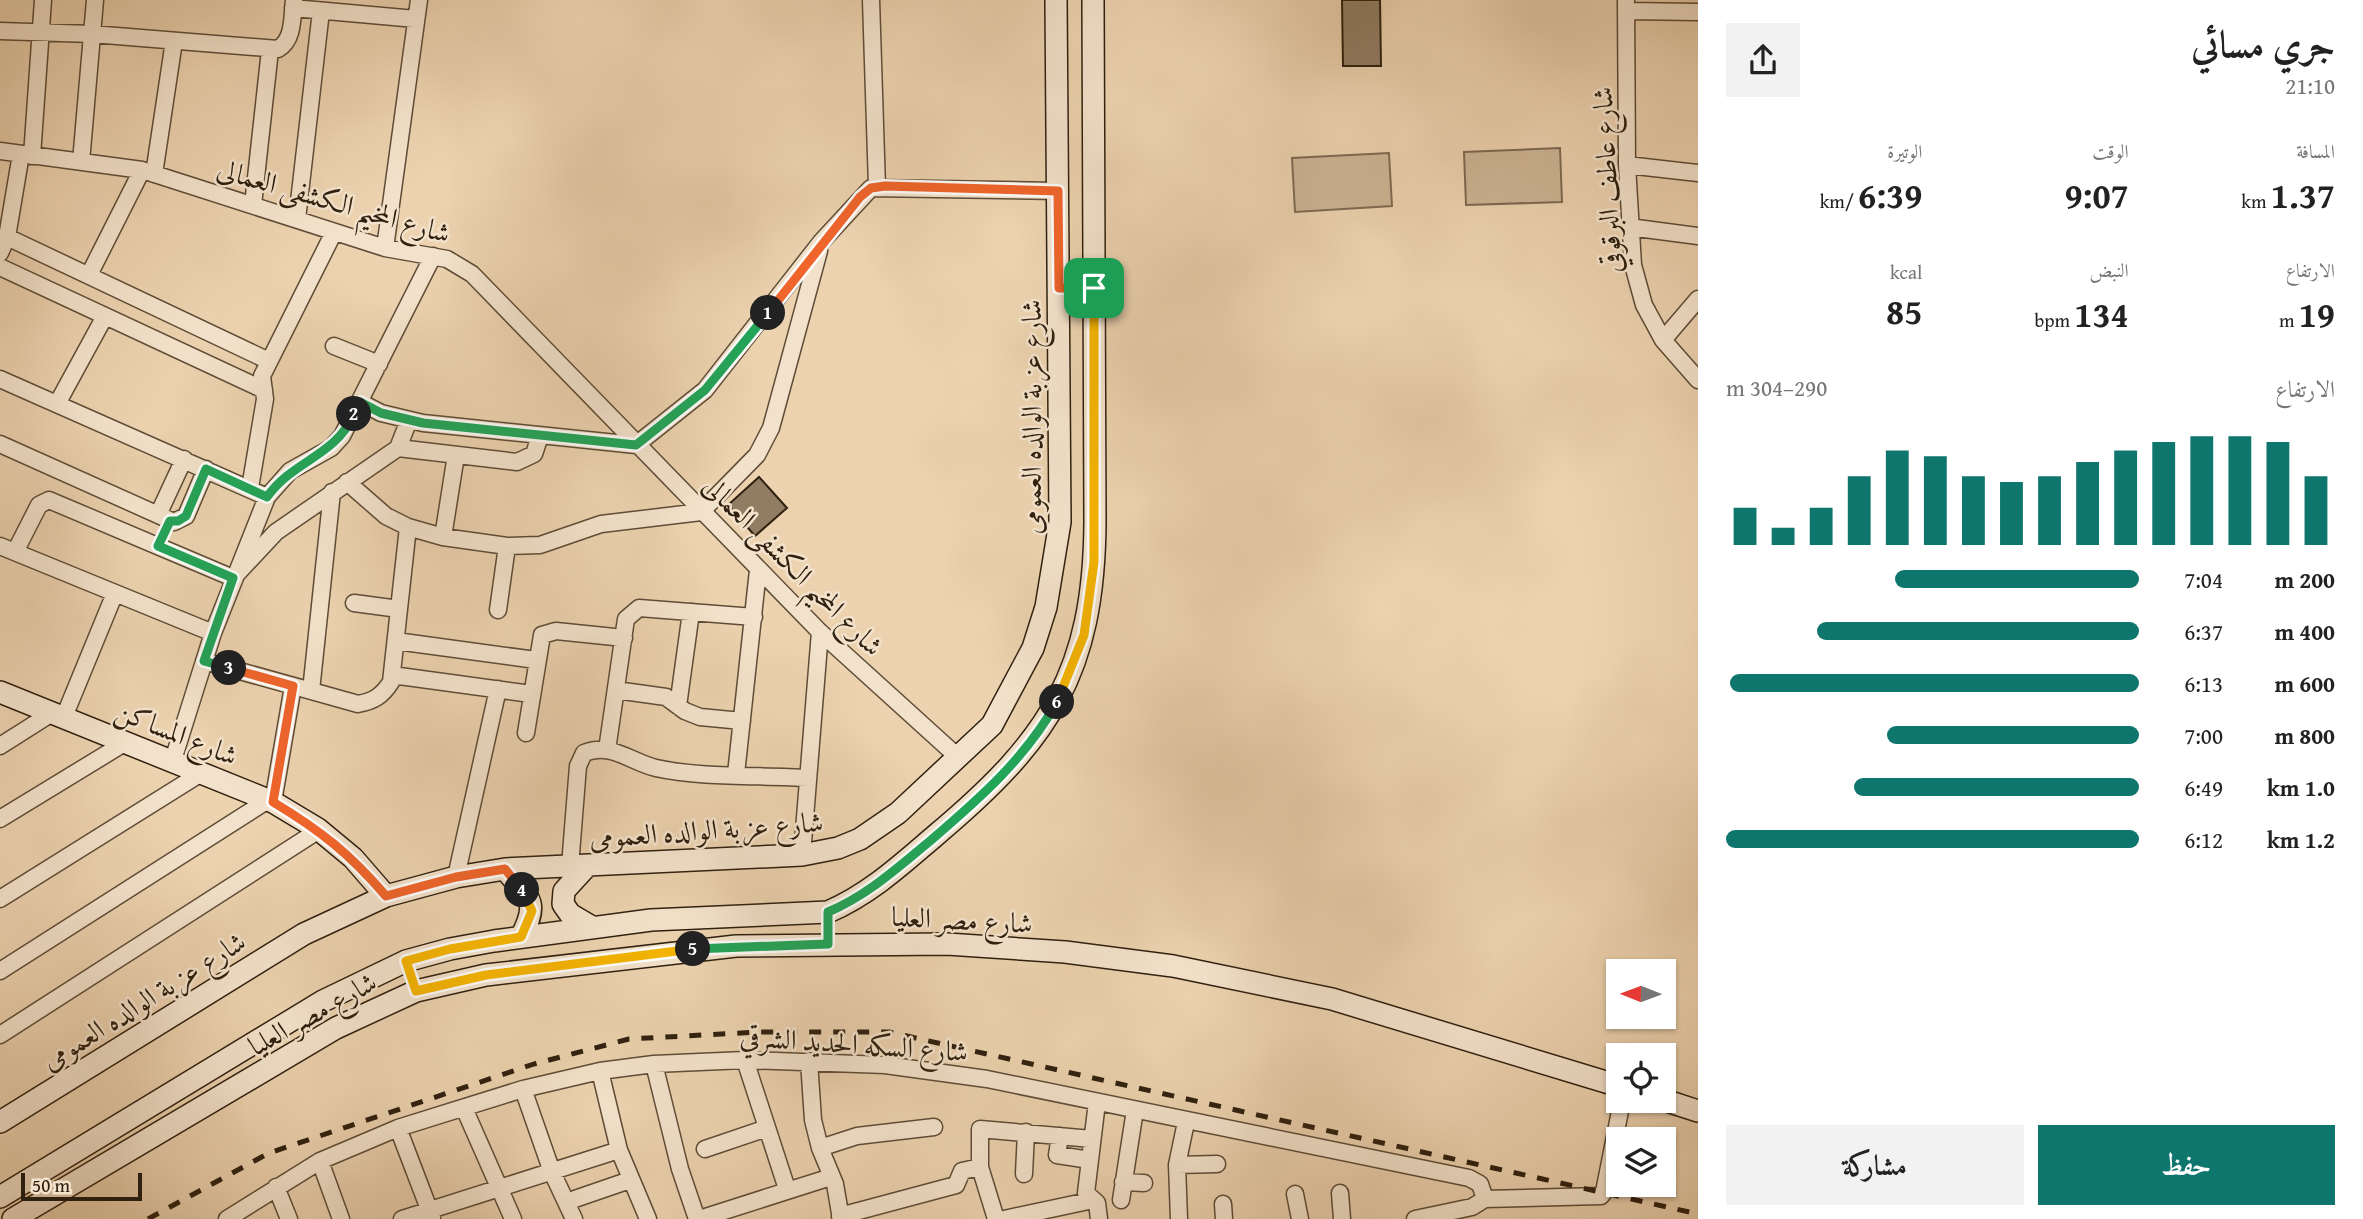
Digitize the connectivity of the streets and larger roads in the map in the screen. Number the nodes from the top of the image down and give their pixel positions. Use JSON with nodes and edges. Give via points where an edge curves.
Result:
{"nodes":[{"id":1,"x":43,"y":0,"type":"edge"},
{"id":2,"x":95,"y":0,"type":"edge"},
{"id":3,"x":419,"y":0,"type":"edge"},
{"id":4,"x":872,"y":0,"type":"edge"},
{"id":5,"x":1056,"y":0,"type":"edge"},
{"id":6,"x":1093,"y":0,"type":"edge"},
{"id":7,"x":293,"y":4,"type":"edge"},
{"id":8,"x":1627,"y":5,"type":"edge"},
{"id":9,"x":321,"y":11,"type":"junction"},
{"id":10,"x":1698,"y":12,"type":"edge"},
{"id":11,"x":416,"y":19,"type":"junction"},
{"id":12,"x":0,"y":31,"type":"edge"},
{"id":13,"x":40,"y":33,"type":"junction"},
{"id":14,"x":92,"y":34,"type":"junction"},
{"id":15,"x":174,"y":41,"type":"junction"},
{"id":16,"x":270,"y":50,"type":"junction"},
{"id":17,"x":1057,"y":60,"type":"junction"},
{"id":18,"x":1094,"y":60,"type":"junction"},
{"id":19,"x":0,"y":152,"type":"edge"},
{"id":20,"x":26,"y":155,"type":"junction"},
{"id":21,"x":81,"y":162,"type":"junction"},
{"id":22,"x":1627,"y":165,"type":"junction"},
{"id":23,"x":148,"y":172,"type":"junction"},
{"id":24,"x":1698,"y":173,"type":"edge"},
{"id":25,"x":877,"y":187,"type":"junction"},
{"id":26,"x":1058,"y":191,"type":"junction"},
{"id":27,"x":253,"y":205,"type":"junction"},
{"id":28,"x":297,"y":219,"type":"junction"},
{"id":29,"x":1629,"y":227,"type":"junction"},
{"id":30,"x":334,"y":232,"type":"junction"},
{"id":31,"x":1698,"y":236,"type":"edge"},
{"id":32,"x":8,"y":237,"type":"junction"},
{"id":33,"x":821,"y":242,"type":"junction"},
{"id":34,"x":385,"y":248,"type":"junction"},
{"id":35,"x":0,"y":253,"type":"edge"},
{"id":36,"x":433,"y":256,"type":"junction"},
{"id":37,"x":0,"y":267,"type":"edge"},
{"id":38,"x":89,"y":275,"type":"junction"},
{"id":39,"x":1059,"y":288,"type":"junction"},
{"id":40,"x":1094,"y":288,"type":"junction"},
{"id":41,"x":1698,"y":299,"type":"edge"},
{"id":42,"x":105,"y":316,"type":"junction"},
{"id":43,"x":1663,"y":340,"type":"junction"},
{"id":44,"x":334,"y":346,"type":"dead end"},
{"id":45,"x":270,"y":361,"type":"junction"},
{"id":46,"x":379,"y":364,"type":"junction"},
{"id":47,"x":0,"y":380,"type":"edge"},
{"id":48,"x":1698,"y":380,"type":"edge"},
{"id":49,"x":264,"y":390,"type":"junction"},
{"id":50,"x":360,"y":402,"type":"junction"},
{"id":51,"x":57,"y":404,"type":"junction"},
{"id":52,"x":409,"y":420,"type":"junction"},
{"id":53,"x":540,"y":436,"type":"junction"},
{"id":54,"x":0,"y":444,"type":"edge"},
{"id":55,"x":636,"y":445,"type":"junction"},
{"id":56,"x":398,"y":448,"type":"junction"},
{"id":57,"x":456,"y":455,"type":"junction"},
{"id":58,"x":184,"y":459,"type":"junction"},
{"id":59,"x":206,"y":469,"type":"junction"},
{"id":60,"x":347,"y":482,"type":"junction"},
{"id":61,"x":250,"y":488,"type":"junction"},
{"id":62,"x":332,"y":492,"type":"junction"},
{"id":63,"x":267,"y":497,"type":"junction"},
{"id":64,"x":701,"y":512,"type":"junction"},
{"id":65,"x":164,"y":518,"type":"junction"},
{"id":66,"x":1060,"y":522,"type":"junction"},
{"id":67,"x":1095,"y":522,"type":"junction"},
{"id":68,"x":408,"y":527,"type":"junction"},
{"id":69,"x":443,"y":537,"type":"junction"},
{"id":70,"x":158,"y":546,"type":"junction"},
{"id":71,"x":507,"y":546,"type":"junction"},
{"id":72,"x":8,"y":549,"type":"edge"},
{"id":73,"x":758,"y":570,"type":"junction"},
{"id":74,"x":233,"y":578,"type":"junction"},
{"id":75,"x":115,"y":593,"type":"junction"},
{"id":76,"x":354,"y":603,"type":"dead end"},
{"id":77,"x":399,"y":609,"type":"junction"},
{"id":78,"x":498,"y":610,"type":"dead end"},
{"id":79,"x":691,"y":612,"type":"junction"},
{"id":80,"x":754,"y":617,"type":"junction"},
{"id":81,"x":820,"y":632,"type":"junction"},
{"id":82,"x":213,"y":633,"type":"junction"},
{"id":83,"x":624,"y":638,"type":"junction"},
{"id":84,"x":396,"y":640,"type":"junction"},
{"id":85,"x":536,"y":660,"type":"junction"},
{"id":86,"x":204,"y":661,"type":"junction"},
{"id":87,"x":392,"y":675,"type":"junction"},
{"id":88,"x":293,"y":686,"type":"junction"},
{"id":89,"x":498,"y":689,"type":"junction"},
{"id":90,"x":311,"y":691,"type":"junction"},
{"id":91,"x":616,"y":691,"type":"junction"},
{"id":92,"x":0,"y":692,"type":"edge"},
{"id":93,"x":531,"y":694,"type":"junction"},
{"id":94,"x":678,"y":706,"type":"junction"},
{"id":95,"x":58,"y":715,"type":"junction"},
{"id":96,"x":742,"y":721,"type":"junction"},
{"id":97,"x":526,"y":733,"type":"dead end"},
{"id":98,"x":126,"y":741,"type":"junction"},
{"id":99,"x":0,"y":746,"type":"edge"},
{"id":100,"x":607,"y":750,"type":"junction"},
{"id":101,"x":959,"y":758,"type":"junction"},
{"id":102,"x":173,"y":760,"type":"junction"},
{"id":103,"x":204,"y":772,"type":"junction"},
{"id":104,"x":736,"y":774,"type":"junction"},
{"id":105,"x":808,"y":778,"type":"junction"},
{"id":106,"x":271,"y":801,"type":"junction"},
{"id":107,"x":0,"y":820,"type":"edge"},
{"id":108,"x":319,"y":830,"type":"junction"},
{"id":109,"x":802,"y":855,"type":"junction"},
{"id":110,"x":579,"y":866,"type":"junction"},
{"id":111,"x":505,"y":869,"type":"junction"},
{"id":112,"x":456,"y":877,"type":"junction"},
{"id":113,"x":386,"y":896,"type":"junction"},
{"id":114,"x":0,"y":899,"type":"edge"},
{"id":115,"x":828,"y":912,"type":"junction"},
{"id":116,"x":592,"y":927,"type":"junction"},
{"id":117,"x":521,"y":937,"type":"junction"},
{"id":118,"x":828,"y":944,"type":"junction"},
{"id":119,"x":406,"y":961,"type":"junction"},
{"id":120,"x":0,"y":971,"type":"edge"},
{"id":121,"x":416,"y":991,"type":"junction"},
{"id":122,"x":0,"y":1035,"type":"edge"},
{"id":123,"x":745,"y":1060,"type":"junction"},
{"id":124,"x":809,"y":1061,"type":"junction"},
{"id":125,"x":654,"y":1064,"type":"junction"},
{"id":126,"x":600,"y":1071,"type":"junction"},
{"id":127,"x":1606,"y":1082,"type":"edge"},
{"id":128,"x":523,"y":1089,"type":"junction"},
{"id":129,"x":1097,"y":1102,"type":"junction"},
{"id":130,"x":1676,"y":1104,"type":"edge"},
{"id":131,"x":464,"y":1108,"type":"junction"},
{"id":132,"x":1135,"y":1110,"type":"junction"},
{"id":133,"x":1698,"y":1111,"type":"edge"},
{"id":134,"x":1620,"y":1113,"type":"edge"},
{"id":135,"x":0,"y":1122,"type":"edge"},
{"id":136,"x":1186,"y":1122,"type":"junction"},
{"id":137,"x":934,"y":1127,"type":"dead end"},
{"id":138,"x":398,"y":1128,"type":"junction"},
{"id":139,"x":767,"y":1128,"type":"junction"},
{"id":140,"x":1026,"y":1132,"type":"junction"},
{"id":141,"x":1060,"y":1136,"type":"junction"},
{"id":142,"x":1092,"y":1139,"type":"junction"},
{"id":143,"x":820,"y":1148,"type":"junction"},
{"id":144,"x":705,"y":1149,"type":"dead end"},
{"id":145,"x":620,"y":1150,"type":"junction"},
{"id":146,"x":1090,"y":1160,"type":"junction"},
{"id":147,"x":320,"y":1161,"type":"junction"},
{"id":148,"x":1217,"y":1164,"type":"dead end"},
{"id":149,"x":1177,"y":1165,"type":"junction"},
{"id":150,"x":980,"y":1167,"type":"junction"},
{"id":151,"x":552,"y":1172,"type":"junction"},
{"id":152,"x":1024,"y":1174,"type":"dead end"},
{"id":153,"x":831,"y":1177,"type":"junction"},
{"id":154,"x":630,"y":1180,"type":"junction"},
{"id":155,"x":1123,"y":1182,"type":"junction"},
{"id":156,"x":1144,"y":1183,"type":"dead end"},
{"id":157,"x":499,"y":1186,"type":"junction"},
{"id":158,"x":276,"y":1187,"type":"junction"},
{"id":159,"x":786,"y":1189,"type":"junction"},
{"id":160,"x":1340,"y":1192,"type":"dead end"},
{"id":161,"x":1295,"y":1194,"type":"dead end"},
{"id":162,"x":0,"y":1197,"type":"edge"},
{"id":163,"x":1485,"y":1199,"type":"junction"},
{"id":164,"x":1093,"y":1200,"type":"junction"},
{"id":165,"x":1121,"y":1200,"type":"dead end"},
{"id":166,"x":566,"y":1202,"type":"junction"},
{"id":167,"x":403,"y":1213,"type":"edge"},
{"id":168,"x":431,"y":1214,"type":"edge"},
{"id":169,"x":840,"y":1217,"type":"edge"},
{"id":170,"x":1030,"y":1217,"type":"edge"},
{"id":171,"x":13,"y":1219,"type":"edge"},
{"id":172,"x":227,"y":1219,"type":"edge"},
{"id":173,"x":289,"y":1219,"type":"edge"},
{"id":174,"x":341,"y":1219,"type":"edge"},
{"id":175,"x":513,"y":1219,"type":"edge"},
{"id":176,"x":574,"y":1219,"type":"edge"},
{"id":177,"x":648,"y":1219,"type":"edge"},
{"id":178,"x":698,"y":1219,"type":"edge"},
{"id":179,"x":996,"y":1219,"type":"edge"},
{"id":180,"x":1004,"y":1219,"type":"edge"},
{"id":181,"x":1099,"y":1219,"type":"edge"},
{"id":182,"x":1179,"y":1219,"type":"edge"},
{"id":183,"x":1300,"y":1219,"type":"edge"},
{"id":184,"x":1342,"y":1219,"type":"edge"},
{"id":185,"x":1415,"y":1219,"type":"edge"}],
"edges":[{"from":1,"to":13,"type":"street"},
{"from":2,"to":14,"type":"street"},
{"from":3,"to":11,"type":"street"},
{"from":4,"to":25,"type":"street"},
{"from":5,"to":17,"type":"street","name":"شارع عزبة الوالده العمومى"},
{"from":6,"to":18,"type":"street"},
{"from":7,"to":9,"type":"street"},
{"from":7,"to":16,"type":"street","via":[[286,44]]},
{"from":8,"to":10,"type":"street"},
{"from":8,"to":22,"type":"street","name":"شارع عاطف البرقوقي"},
{"from":9,"to":11,"type":"street"},
{"from":9,"to":28,"type":"street"},
{"from":11,"to":34,"type":"street"},
{"from":12,"to":13,"type":"street"},
{"from":13,"to":14,"type":"street"},
{"from":13,"to":20,"type":"street"},
{"from":14,"to":15,"type":"street"},
{"from":14,"to":21,"type":"street"},
{"from":15,"to":16,"type":"street"},
{"from":15,"to":23,"type":"street"},
{"from":16,"to":27,"type":"street"},
{"from":17,"to":18,"type":"street"},
{"from":17,"to":26,"type":"street","name":"شارع عزبة الوالده العمومى"},
{"from":18,"to":40,"type":"street"},
{"from":19,"to":20,"type":"street","name":"شارع المخيم الكشفى العمالى"},
{"from":20,"to":21,"type":"street","name":"شارع المخيم الكشفى العمالى"},
{"from":20,"to":32,"type":"street"},
{"from":21,"to":23,"type":"street","name":"شارع المخيم الكشفى العمالى"},
{"from":22,"to":24,"type":"street"},
{"from":22,"to":29,"type":"street","name":"شارع عاطف البرقوقي"},
{"from":23,"to":27,"type":"street","name":"شارع المخيم الكشفى العمالى"},
{"from":23,"to":38,"type":"street"},
{"from":25,"to":26,"type":"street"},
{"from":25,"to":33,"type":"street","via":[[860,197]]},
{"from":26,"to":39,"type":"street","name":"شارع عزبة الوالده العمومى"},
{"from":27,"to":28,"type":"street","name":"شارع المخيم الكشفى العمالى"},
{"from":28,"to":30,"type":"street","name":"شارع المخيم الكشفى العمالى"},
{"from":29,"to":31,"type":"street"},
{"from":29,"to":43,"type":"street","name":"شارع عاطف البرقوقي","via":[[1637,286]]},
{"from":30,"to":34,"type":"street","name":"شارع المخيم الكشفى العمالى"},
{"from":30,"to":45,"type":"street"},
{"from":32,"to":35,"type":"street"},
{"from":32,"to":38,"type":"street"},
{"from":33,"to":55,"type":"street","via":[[705,390]]},
{"from":33,"to":64,"type":"street","via":[[771,428],[757,456]]},
{"from":34,"to":36,"type":"street","name":"شارع المخيم الكشفى العمالى"},
{"from":36,"to":46,"type":"street"},
{"from":36,"to":55,"type":"street","name":"شارع المخيم الكشفى العمالى","via":[[472,274]]},
{"from":37,"to":42,"type":"street"},
{"from":38,"to":45,"type":"street"},
{"from":39,"to":40,"type":"street"},
{"from":39,"to":66,"type":"street","name":"شارع عزبة الوالده العمومى"},
{"from":40,"to":67,"type":"street"},
{"from":41,"to":43,"type":"street"},
{"from":42,"to":49,"type":"street"},
{"from":42,"to":51,"type":"street"},
{"from":43,"to":48,"type":"street","name":"شارع عاطف البرقوقي"},
{"from":44,"to":46,"type":"street"},
{"from":45,"to":49,"type":"street","via":[[262,376]]},
{"from":46,"to":50,"type":"street"},
{"from":47,"to":51,"type":"street"},
{"from":49,"to":61,"type":"street"},
{"from":50,"to":52,"type":"street"},
{"from":50,"to":63,"type":"street","via":[[331,448],[290,471]]},
{"from":51,"to":58,"type":"street"},
{"from":52,"to":53,"type":"street"},
{"from":52,"to":56,"type":"street"},
{"from":53,"to":55,"type":"street"},
{"from":53,"to":57,"type":"street","via":[[534,454],[517,462]]},
{"from":54,"to":65,"type":"street"},
{"from":55,"to":64,"type":"street","name":"شارع المخيم الكشفى العمالى"},
{"from":56,"to":57,"type":"street"},
{"from":56,"to":60,"type":"street"},
{"from":57,"to":69,"type":"street"},
{"from":58,"to":59,"type":"street"},
{"from":58,"to":65,"type":"street"},
{"from":59,"to":61,"type":"street"},
{"from":59,"to":65,"type":"street","via":[[186,516],[178,521]]},
{"from":60,"to":62,"type":"street"},
{"from":60,"to":68,"type":"street","via":[[386,516]]},
{"from":61,"to":63,"type":"street"},
{"from":62,"to":74,"type":"street","via":[[275,532]]},
{"from":62,"to":90,"type":"street"},
{"from":63,"to":74,"type":"street"},
{"from":64,"to":71,"type":"street","via":[[601,524],[540,545]]},
{"from":64,"to":73,"type":"street","name":"شارع المخيم الكشفى العمالى"},
{"from":65,"to":70,"type":"street"},
{"from":66,"to":67,"type":"street"},
{"from":66,"to":101,"type":"street","name":"شارع عزبة الوالده العمومى","via":[[1046,607],[1033,648],[992,725]]},
{"from":67,"to":115,"type":"street","via":[[1084,635],[1072,670],[1037,735],[988,791],[882,881]]},
{"from":68,"to":69,"type":"street"},
{"from":68,"to":77,"type":"street"},
{"from":69,"to":71,"type":"street"},
{"from":70,"to":72,"type":"street","via":[[49,500],[39,505]]},
{"from":70,"to":74,"type":"street"},
{"from":71,"to":78,"type":"street"},
{"from":72,"to":75,"type":"street"},
{"from":73,"to":80,"type":"street"},
{"from":73,"to":81,"type":"street","name":"شارع المخيم الكشفى العمالى"},
{"from":74,"to":82,"type":"street"},
{"from":75,"to":82,"type":"street"},
{"from":75,"to":95,"type":"street"},
{"from":76,"to":77,"type":"street"},
{"from":77,"to":84,"type":"street"},
{"from":79,"to":80,"type":"street"},
{"from":79,"to":83,"type":"street","via":[[639,608],[626,619]]},
{"from":79,"to":94,"type":"street"},
{"from":80,"to":96,"type":"street"},
{"from":81,"to":101,"type":"street","name":"شارع المخيم الكشفى العمالى"},
{"from":81,"to":105,"type":"street"},
{"from":82,"to":86,"type":"street"},
{"from":83,"to":85,"type":"street","via":[[548,632],[539,641]]},
{"from":83,"to":91,"type":"street"},
{"from":84,"to":85,"type":"street"},
{"from":84,"to":87,"type":"street"},
{"from":85,"to":93,"type":"street"},
{"from":86,"to":88,"type":"street"},
{"from":86,"to":102,"type":"street"},
{"from":87,"to":89,"type":"street"},
{"from":87,"to":90,"type":"street","via":[[383,694],[372,702],[358,704]]},
{"from":88,"to":90,"type":"street"},
{"from":88,"to":106,"type":"street"},
{"from":89,"to":93,"type":"street"},
{"from":89,"to":112,"type":"street"},
{"from":91,"to":94,"type":"street","via":[[657,695]]},
{"from":91,"to":100,"type":"street"},
{"from":92,"to":95,"type":"street","name":"شارع المساكن"},
{"from":93,"to":97,"type":"street"},
{"from":94,"to":96,"type":"street","via":[[701,717]]},
{"from":95,"to":98,"type":"street","name":"شارع المساكن"},
{"from":95,"to":99,"type":"street"},
{"from":96,"to":104,"type":"street"},
{"from":98,"to":102,"type":"street","name":"شارع المساكن"},
{"from":98,"to":107,"type":"street"},
{"from":100,"to":104,"type":"street","via":[[664,770]]},
{"from":100,"to":110,"type":"street","via":[[590,751],[580,759]]},
{"from":101,"to":109,"type":"street","name":"شارع عزبة الوالده العمومى","via":[[880,827],[838,848]]},
{"from":102,"to":103,"type":"street","name":"شارع المساكن"},
{"from":103,"to":106,"type":"street","name":"شارع المساكن"},
{"from":103,"to":114,"type":"street"},
{"from":104,"to":105,"type":"street"},
{"from":105,"to":109,"type":"street"},
{"from":106,"to":108,"type":"street","name":"شارع المساكن"},
{"from":106,"to":120,"type":"street"},
{"from":108,"to":113,"type":"street","name":"شارع المساكن","via":[[354,858]]},
{"from":108,"to":122,"type":"street"},
{"from":109,"to":110,"type":"street","name":"شارع عزبة الوالده العمومى"},
{"from":110,"to":111,"type":"street","name":"شارع عزبة الوالده العمومى"},
{"from":110,"to":116,"type":"street","via":[[564,891],[563,904]]},
{"from":111,"to":112,"type":"street","name":"شارع عزبة الوالده العمومى"},
{"from":111,"to":117,"type":"street","via":[[532,905]]},
{"from":112,"to":113,"type":"street","name":"شارع عزبة الوالده العمومى"},
{"from":113,"to":135,"type":"street","name":"شارع عزبة الوالده العمومى","via":[[304,934]]},
{"from":115,"to":116,"type":"street","name":"شارع مصر العليا","via":[[710,915]]},
{"from":115,"to":118,"type":"street"},
{"from":116,"to":117,"type":"street","name":"شارع مصر العليا"},
{"from":117,"to":119,"type":"street","name":"شارع مصر العليا"},
{"from":118,"to":121,"type":"street","name":"شارع مصر العليا","via":[[691,950],[486,975]]},
{"from":118,"to":127,"type":"street","name":"شارع مصر العليا","via":[[1006,947],[1226,975],[1384,1013]]},
{"from":119,"to":121,"type":"street"},
{"from":119,"to":162,"type":"street","name":"شارع مصر العليا","via":[[323,1001]]},
{"from":121,"to":171,"type":"street","name":"شارع مصر العليا","via":[[336,1028]]},
{"from":123,"to":124,"type":"street","name":"شارع السكه الحديد الشرقي"},
{"from":123,"to":125,"type":"street","name":"شارع السكه الحديد الشرقي"},
{"from":123,"to":139,"type":"street"},
{"from":124,"to":129,"type":"street","name":"شارع السكه الحديد الشرقي","via":[[963,1075]]},
{"from":124,"to":143,"type":"street"},
{"from":125,"to":126,"type":"street","name":"شارع السكه الحديد الشرقي"},
{"from":125,"to":178,"type":"street","via":[[680,1169]]},
{"from":126,"to":128,"type":"street","name":"شارع السكه الحديد الشرقي"},
{"from":126,"to":145,"type":"street"},
{"from":128,"to":131,"type":"street","name":"شارع السكه الحديد الشرقي"},
{"from":128,"to":151,"type":"street"},
{"from":129,"to":132,"type":"street","name":"شارع السكه الحديد الشرقي"},
{"from":129,"to":142,"type":"street"},
{"from":130,"to":133,"type":"street"},
{"from":131,"to":138,"type":"street","name":"شارع السكه الحديد الشرقي"},
{"from":131,"to":157,"type":"street"},
{"from":132,"to":136,"type":"street","name":"شارع السكه الحديد الشرقي"},
{"from":132,"to":155,"type":"street"},
{"from":134,"to":163,"type":"street","via":[[1601,1196]]},
{"from":136,"to":149,"type":"street"},
{"from":136,"to":163,"type":"street","name":"شارع السكه الحديد الشرقي","via":[[1469,1178],[1480,1184]]},
{"from":137,"to":143,"type":"street","via":[[895,1129]]},
{"from":138,"to":147,"type":"street","name":"شارع السكه الحديد الشرقي"},
{"from":138,"to":168,"type":"street"},
{"from":139,"to":144,"type":"street"},
{"from":139,"to":159,"type":"street"},
{"from":140,"to":141,"type":"street"},
{"from":140,"to":150,"type":"street","via":[[980,1129]]},
{"from":140,"to":152,"type":"street"},
{"from":141,"to":142,"type":"street"},
{"from":141,"to":146,"type":"street","via":[[1057,1156]]},
{"from":142,"to":146,"type":"street"},
{"from":143,"to":153,"type":"street"},
{"from":145,"to":151,"type":"street"},
{"from":145,"to":154,"type":"street"},
{"from":146,"to":164,"type":"street","via":[[1086,1193]]},
{"from":147,"to":158,"type":"street","name":"شارع السكه الحديد الشرقي"},
{"from":147,"to":174,"type":"street"},
{"from":148,"to":149,"type":"street"},
{"from":149,"to":182,"type":"street"},
{"from":150,"to":169,"type":"street","via":[[962,1171],[956,1185]]},
{"from":150,"to":179,"type":"street"},
{"from":151,"to":157,"type":"street"},
{"from":151,"to":166,"type":"street"},
{"from":153,"to":159,"type":"street"},
{"from":153,"to":169,"type":"street"},
{"from":154,"to":166,"type":"street"},
{"from":154,"to":177,"type":"street"},
{"from":155,"to":156,"type":"street"},
{"from":155,"to":165,"type":"street"},
{"from":157,"to":168,"type":"street"},
{"from":157,"to":175,"type":"street"},
{"from":158,"to":172,"type":"street","name":"شارع السكه الحديد الشرقي"},
{"from":158,"to":173,"type":"street"},
{"from":159,"to":178,"type":"street"},
{"from":160,"to":184,"type":"street"},
{"from":161,"to":183,"type":"street"},
{"from":163,"to":185,"type":"street","via":[[1472,1207]]},
{"from":164,"to":170,"type":"street"},
{"from":164,"to":181,"type":"street"},
{"from":166,"to":176,"type":"street"},
{"from":167,"to":168,"type":"street"},
{"from":170,"to":180,"type":"street"}]}
